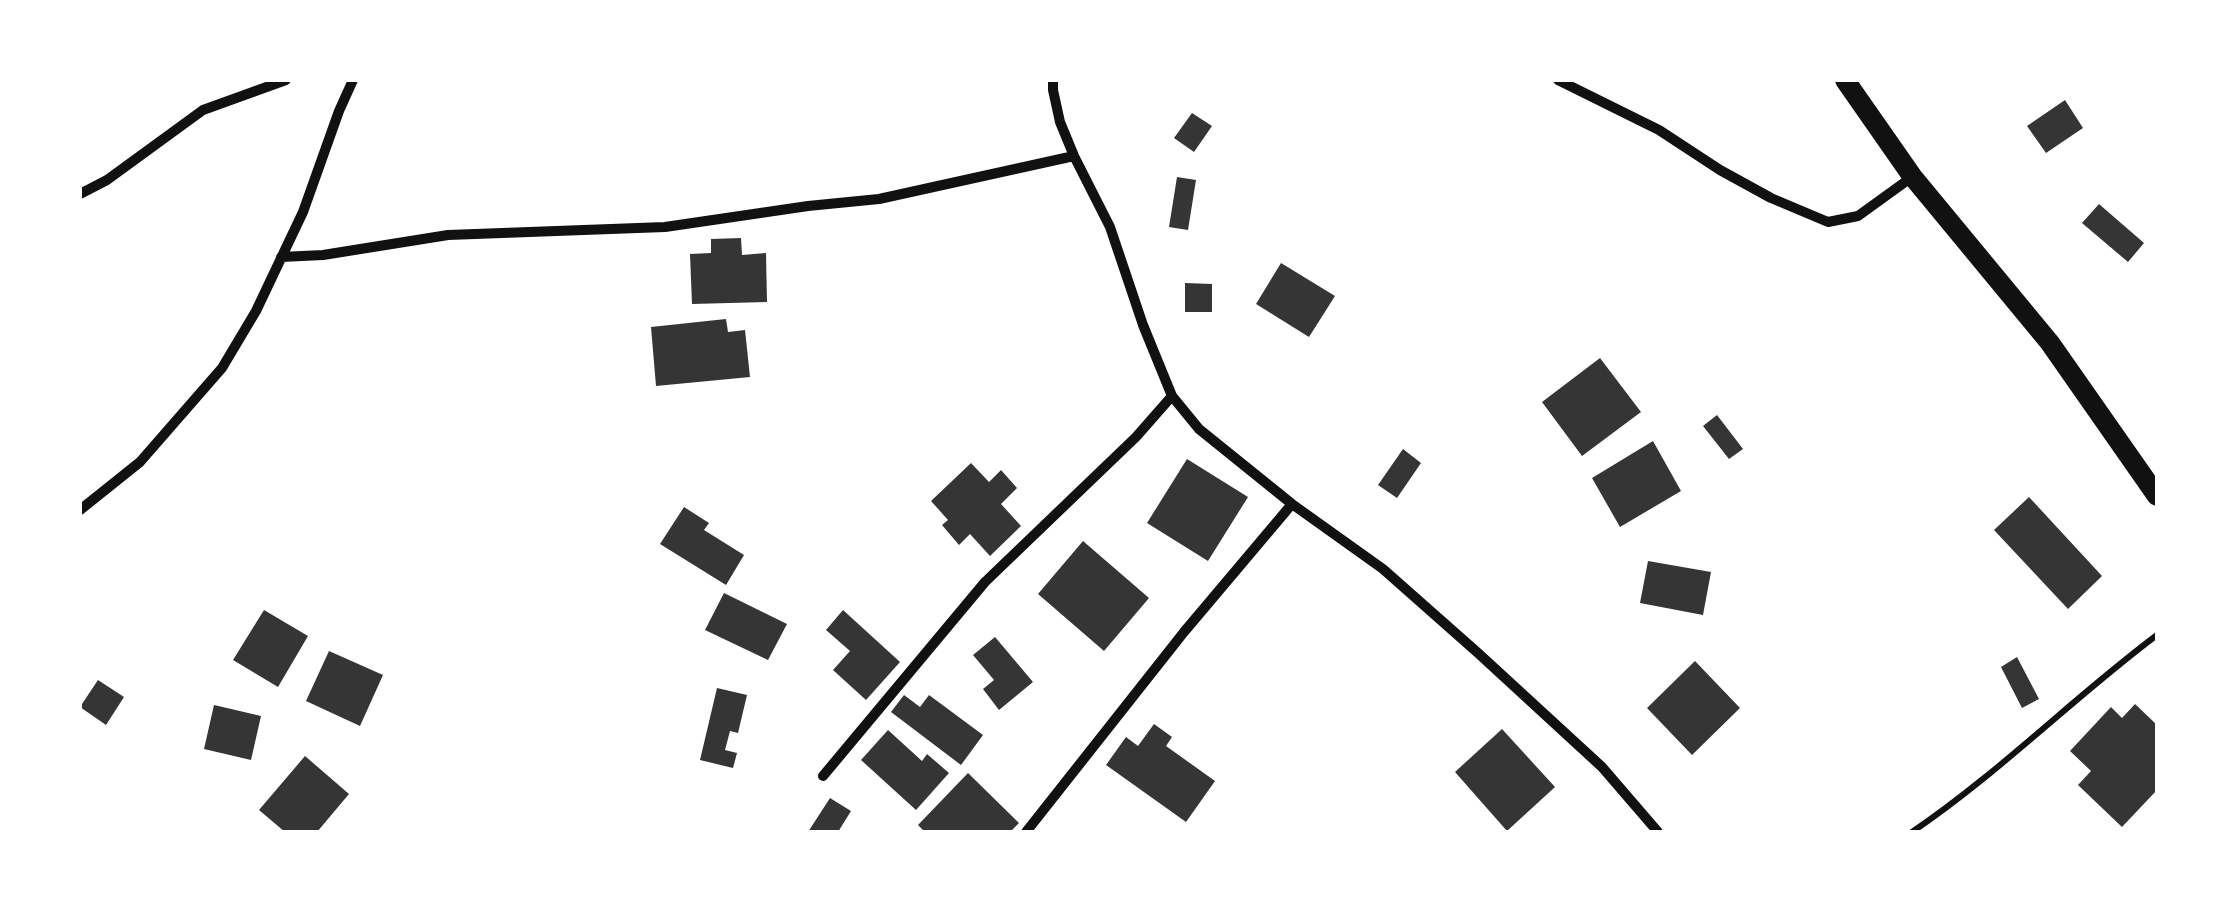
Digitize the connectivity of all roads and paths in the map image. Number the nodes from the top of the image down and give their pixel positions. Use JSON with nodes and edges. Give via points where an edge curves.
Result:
{"nodes":[{"id":1,"x":286,"y":80,"type":"edge"},
{"id":2,"x":353,"y":80,"type":"edge"},
{"id":3,"x":1053,"y":80,"type":"edge"},
{"id":4,"x":1558,"y":80,"type":"edge"},
{"id":5,"x":1845,"y":80,"type":"edge"},
{"id":6,"x":1074,"y":156,"type":"junction"},
{"id":7,"x":1912,"y":176,"type":"junction"},
{"id":8,"x":80,"y":194,"type":"edge"},
{"id":9,"x":281,"y":257,"type":"junction"},
{"id":10,"x":1172,"y":396,"type":"junction"},
{"id":11,"x":2157,"y":496,"type":"edge"},
{"id":12,"x":1292,"y":504,"type":"junction"},
{"id":13,"x":80,"y":510,"type":"edge"},
{"id":14,"x":2157,"y":636,"type":"edge"},
{"id":15,"x":824,"y":776,"type":"dead end"},
{"id":16,"x":1026,"y":832,"type":"edge"},
{"id":17,"x":1658,"y":832,"type":"edge"},
{"id":18,"x":1912,"y":832,"type":"edge"}],
"edges":[{"from":1,"to":8,"type":"street","via":[[203,110]]},
{"from":2,"to":9,"type":"street"},
{"from":3,"to":6,"type":"street"},
{"from":4,"to":7,"type":"street","via":[[1771,198],[1828,222],[1858,216]]},
{"from":5,"to":7,"type":"main road"},
{"from":6,"to":9,"type":"street","via":[[879,199],[665,227],[448,236]]},
{"from":6,"to":10,"type":"street","via":[[1110,227]]},
{"from":7,"to":11,"type":"main road","via":[[2050,343]]},
{"from":9,"to":13,"type":"street","via":[[222,368],[140,462]]},
{"from":10,"to":12,"type":"street","via":[[1199,429]]},
{"from":10,"to":15,"type":"street","via":[[985,582]]},
{"from":12,"to":16,"type":"street"},
{"from":12,"to":17,"type":"street","via":[[1384,570],[1478,653],[1602,766]]},
{"from":14,"to":18,"type":"path"}]}
